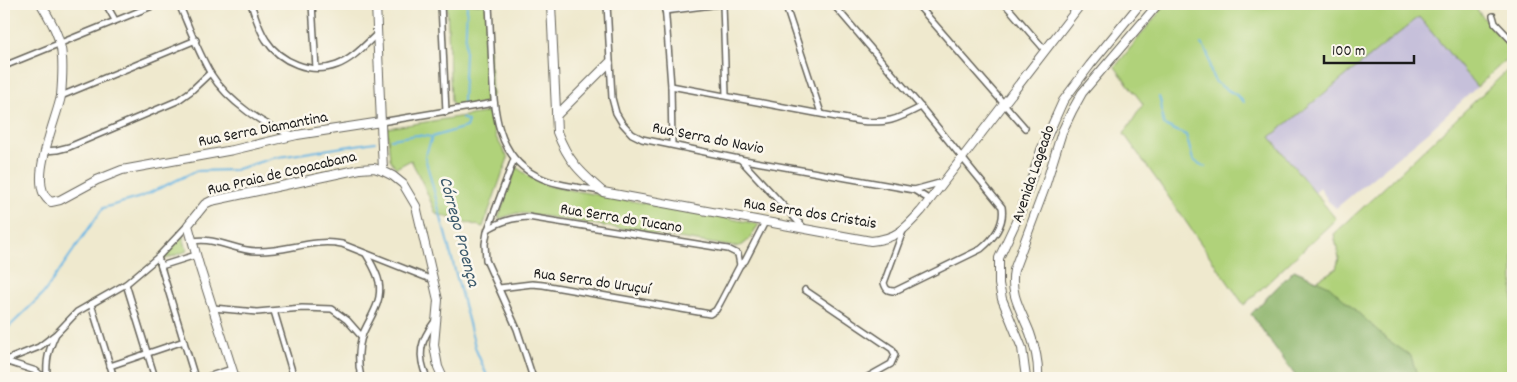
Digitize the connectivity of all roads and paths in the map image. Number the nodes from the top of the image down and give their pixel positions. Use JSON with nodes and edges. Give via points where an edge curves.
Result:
{"nodes":[{"id":1,"x":42,"y":4,"type":"edge"},
{"id":2,"x":106,"y":4,"type":"edge"},
{"id":3,"x":157,"y":4,"type":"edge"},
{"id":4,"x":179,"y":4,"type":"edge"},
{"id":5,"x":251,"y":4,"type":"edge"},
{"id":6,"x":312,"y":4,"type":"edge"},
{"id":7,"x":376,"y":4,"type":"edge"},
{"id":8,"x":441,"y":4,"type":"edge"},
{"id":9,"x":489,"y":4,"type":"edge"},
{"id":10,"x":550,"y":4,"type":"edge"},
{"id":11,"x":606,"y":4,"type":"edge"},
{"id":12,"x":665,"y":4,"type":"edge"},
{"id":13,"x":722,"y":4,"type":"edge"},
{"id":14,"x":785,"y":4,"type":"edge"},
{"id":15,"x":833,"y":4,"type":"edge"},
{"id":16,"x":917,"y":4,"type":"edge"},
{"id":17,"x":1005,"y":4,"type":"edge"},
{"id":18,"x":1081,"y":4,"type":"edge"},
{"id":19,"x":1140,"y":4,"type":"edge"},
{"id":20,"x":1158,"y":4,"type":"edge"},
{"id":21,"x":665,"y":11,"type":"junction"},
{"id":22,"x":1493,"y":16,"type":"dead end"},
{"id":23,"x":115,"y":20,"type":"junction"},
{"id":24,"x":377,"y":34,"type":"junction"},
{"id":25,"x":196,"y":40,"type":"junction"},
{"id":26,"x":1513,"y":42,"type":"edge"},
{"id":27,"x":61,"y":43,"type":"junction"},
{"id":28,"x":1045,"y":50,"type":"junction"},
{"id":29,"x":4,"y":58,"type":"edge"},
{"id":30,"x":609,"y":62,"type":"junction"},
{"id":31,"x":6,"y":65,"type":"edge"},
{"id":32,"x":316,"y":68,"type":"junction"},
{"id":33,"x":210,"y":72,"type":"junction"},
{"id":34,"x":670,"y":86,"type":"junction"},
{"id":35,"x":726,"y":95,"type":"junction"},
{"id":36,"x":60,"y":96,"type":"junction"},
{"id":37,"x":494,"y":103,"type":"junction"},
{"id":38,"x":1004,"y":104,"type":"junction"},
{"id":39,"x":921,"y":108,"type":"junction"},
{"id":40,"x":446,"y":112,"type":"junction"},
{"id":41,"x":822,"y":113,"type":"junction"},
{"id":42,"x":556,"y":116,"type":"junction"},
{"id":43,"x":381,"y":122,"type":"junction"},
{"id":44,"x":1025,"y":128,"type":"dead end"},
{"id":45,"x":297,"y":135,"type":"junction"},
{"id":46,"x":672,"y":144,"type":"junction"},
{"id":47,"x":45,"y":151,"type":"junction"},
{"id":48,"x":962,"y":157,"type":"junction"},
{"id":49,"x":514,"y":159,"type":"junction"},
{"id":50,"x":740,"y":159,"type":"junction"},
{"id":51,"x":383,"y":171,"type":"junction"},
{"id":52,"x":943,"y":182,"type":"junction"},
{"id":53,"x":914,"y":190,"type":"junction"},
{"id":54,"x":603,"y":192,"type":"junction"},
{"id":55,"x":930,"y":200,"type":"junction"},
{"id":56,"x":765,"y":222,"type":"junction"},
{"id":57,"x":188,"y":225,"type":"junction"},
{"id":58,"x":488,"y":229,"type":"junction"},
{"id":59,"x":806,"y":230,"type":"junction"},
{"id":60,"x":903,"y":231,"type":"junction"},
{"id":61,"x":193,"y":241,"type":"junction"},
{"id":62,"x":366,"y":254,"type":"junction"},
{"id":63,"x":196,"y":255,"type":"junction"},
{"id":64,"x":158,"y":257,"type":"junction"},
{"id":65,"x":740,"y":265,"type":"junction"},
{"id":66,"x":161,"y":266,"type":"junction"},
{"id":67,"x":433,"y":280,"type":"junction"},
{"id":68,"x":126,"y":284,"type":"junction"},
{"id":69,"x":499,"y":288,"type":"junction"},
{"id":70,"x":805,"y":290,"type":"dead end"},
{"id":71,"x":90,"y":304,"type":"junction"},
{"id":72,"x":213,"y":308,"type":"junction"},
{"id":73,"x":274,"y":312,"type":"junction"},
{"id":74,"x":437,"y":320,"type":"junction"},
{"id":75,"x":56,"y":334,"type":"junction"},
{"id":76,"x":362,"y":336,"type":"junction"},
{"id":77,"x":184,"y":341,"type":"junction"},
{"id":78,"x":147,"y":354,"type":"junction"},
{"id":79,"x":4,"y":361,"type":"edge"},
{"id":80,"x":110,"y":366,"type":"junction"},
{"id":81,"x":232,"y":369,"type":"junction"},
{"id":82,"x":46,"y":378,"type":"edge"},
{"id":83,"x":114,"y":378,"type":"edge"},
{"id":84,"x":155,"y":378,"type":"edge"},
{"id":85,"x":195,"y":378,"type":"edge"},
{"id":86,"x":204,"y":378,"type":"edge"},
{"id":87,"x":235,"y":378,"type":"edge"},
{"id":88,"x":294,"y":378,"type":"edge"},
{"id":89,"x":361,"y":378,"type":"edge"},
{"id":90,"x":427,"y":378,"type":"edge"},
{"id":91,"x":443,"y":378,"type":"edge"},
{"id":92,"x":533,"y":378,"type":"edge"},
{"id":93,"x":866,"y":378,"type":"edge"},
{"id":94,"x":1026,"y":378,"type":"edge"},
{"id":95,"x":1038,"y":378,"type":"edge"}],
"edges":[{"from":1,"to":27,"type":"street"},
{"from":2,"to":23,"type":"street"},
{"from":3,"to":23,"type":"street"},
{"from":4,"to":25,"type":"street"},
{"from":5,"to":32,"type":"street","via":[[265,39],[276,52],[297,65]]},
{"from":6,"to":32,"type":"street"},
{"from":7,"to":24,"type":"street"},
{"from":8,"to":40,"type":"street"},
{"from":9,"to":37,"type":"street"},
{"from":10,"to":42,"type":"street"},
{"from":11,"to":30,"type":"street","name":"Rua Serra do Navio"},
{"from":12,"to":21,"type":"street"},
{"from":13,"to":21,"type":"street"},
{"from":13,"to":35,"type":"street"},
{"from":14,"to":41,"type":"street"},
{"from":15,"to":39,"type":"street"},
{"from":16,"to":38,"type":"street"},
{"from":17,"to":28,"type":"street"},
{"from":18,"to":28,"type":"street"},
{"from":19,"to":94,"type":"street","name":"Avenida Lageado","via":[[1063,101],[1041,150],[1021,211],[1002,248],[999,284],[1022,348]]},
{"from":20,"to":95,"type":"street","name":"Avenida Lageado","via":[[1088,86],[1072,111],[1014,270],[1015,298],[1034,345]]},
{"from":21,"to":34,"type":"street"},
{"from":22,"to":26,"type":"street","via":[[1495,23]]},
{"from":23,"to":27,"type":"street"},
{"from":24,"to":32,"type":"street","via":[[338,65]]},
{"from":24,"to":43,"type":"street"},
{"from":25,"to":33,"type":"street"},
{"from":25,"to":36,"type":"street"},
{"from":27,"to":31,"type":"street"},
{"from":27,"to":36,"type":"street"},
{"from":28,"to":38,"type":"street"},
{"from":29,"to":31,"type":"street"},
{"from":30,"to":42,"type":"street"},
{"from":30,"to":46,"type":"street","name":"Rua Serra do Navio","via":[[612,98],[622,124],[642,139]]},
{"from":33,"to":45,"type":"street","via":[[218,84],[250,113],[282,132]]},
{"from":33,"to":47,"type":"street","via":[[177,101],[68,147]]},
{"from":34,"to":35,"type":"street"},
{"from":34,"to":46,"type":"street"},
{"from":35,"to":41,"type":"street"},
{"from":36,"to":47,"type":"street"},
{"from":37,"to":40,"type":"street","name":"Rua Serra Diamantina"},
{"from":37,"to":49,"type":"street","via":[[503,142]]},
{"from":38,"to":44,"type":"street"},
{"from":38,"to":48,"type":"street"},
{"from":39,"to":41,"type":"street","via":[[897,119],[880,122]]},
{"from":39,"to":48,"type":"street"},
{"from":40,"to":43,"type":"street","name":"Rua Serra Diamantina"},
{"from":42,"to":54,"type":"street","via":[[557,132],[573,165]]},
{"from":43,"to":45,"type":"street","name":"Rua Serra Diamantina"},
{"from":43,"to":51,"type":"street"},
{"from":45,"to":47,"type":"street","name":"Rua Serra Diamantina","via":[[122,170],[54,202],[45,197],[41,187]]},
{"from":46,"to":50,"type":"street","name":"Rua Serra do Navio"},
{"from":48,"to":52,"type":"street"},
{"from":48,"to":60,"type":"street","via":[[1002,207],[1001,223],[991,241],[969,256],[889,291],[884,283]]},
{"from":49,"to":54,"type":"street","via":[[537,176]]},
{"from":49,"to":58,"type":"street"},
{"from":50,"to":53,"type":"street","name":"Rua Serra do Navio"},
{"from":50,"to":59,"type":"street"},
{"from":51,"to":57,"type":"street","name":"Rua Praia de Copacabana","via":[[367,168],[344,171],[210,201]]},
{"from":51,"to":67,"type":"street","via":[[403,184],[416,206]]},
{"from":52,"to":53,"type":"street","name":"Rua Serra do Navio"},
{"from":52,"to":55,"type":"street"},
{"from":53,"to":55,"type":"street","name":"Rua Serra do Navio"},
{"from":54,"to":56,"type":"street","name":"Rua Serra dos Cristais"},
{"from":55,"to":60,"type":"street"},
{"from":56,"to":59,"type":"street","name":"Rua Serra dos Cristais"},
{"from":56,"to":65,"type":"street","name":"Rua Serra do Uruçuí"},
{"from":57,"to":61,"type":"street"},
{"from":57,"to":64,"type":"street","name":"Rua Praia de Copacabana"},
{"from":58,"to":65,"type":"street","name":"Rua Serra do Tucano","via":[[503,221],[528,217],[728,249],[738,254]]},
{"from":58,"to":69,"type":"street","via":[[486,260]]},
{"from":59,"to":60,"type":"street","name":"Rua Serra dos Cristais","via":[[871,241]]},
{"from":61,"to":62,"type":"street","via":[[218,241],[257,252],[320,241],[342,244]]},
{"from":61,"to":63,"type":"street"},
{"from":62,"to":67,"type":"street"},
{"from":62,"to":76,"type":"street","via":[[378,275],[380,291],[373,316]]},
{"from":63,"to":66,"type":"street"},
{"from":63,"to":72,"type":"street"},
{"from":64,"to":66,"type":"street"},
{"from":64,"to":68,"type":"street","name":"Rua Praia de Copacabana"},
{"from":65,"to":69,"type":"street","name":"Rua Serra do Uruçuí","via":[[716,310],[710,314],[543,285]]},
{"from":66,"to":77,"type":"street"},
{"from":67,"to":74,"type":"street","via":[[438,300]]},
{"from":68,"to":71,"type":"street","name":"Rua Praia de Copacabana"},
{"from":68,"to":78,"type":"street"},
{"from":69,"to":92,"type":"street"},
{"from":70,"to":93,"type":"street","via":[[892,349],[895,356],[892,364]]},
{"from":71,"to":75,"type":"street","name":"Rua Praia de Copacabana","via":[[77,312]]},
{"from":71,"to":80,"type":"street"},
{"from":72,"to":73,"type":"street"},
{"from":72,"to":81,"type":"street"},
{"from":73,"to":76,"type":"street","via":[[302,308],[332,309]]},
{"from":73,"to":88,"type":"street"},
{"from":74,"to":90,"type":"street","via":[[430,328],[420,354]]},
{"from":74,"to":91,"type":"street","via":[[434,345]]},
{"from":75,"to":79,"type":"street","name":"Rua Praia de Copacabana","via":[[39,347]]},
{"from":75,"to":82,"type":"street","via":[[48,351]]},
{"from":76,"to":89,"type":"street"},
{"from":77,"to":78,"type":"street"},
{"from":77,"to":85,"type":"street"},
{"from":78,"to":80,"type":"street"},
{"from":78,"to":84,"type":"street"},
{"from":79,"to":82,"type":"street","via":[[36,371]]},
{"from":80,"to":83,"type":"street"},
{"from":81,"to":86,"type":"street"},
{"from":81,"to":87,"type":"street"}]}
